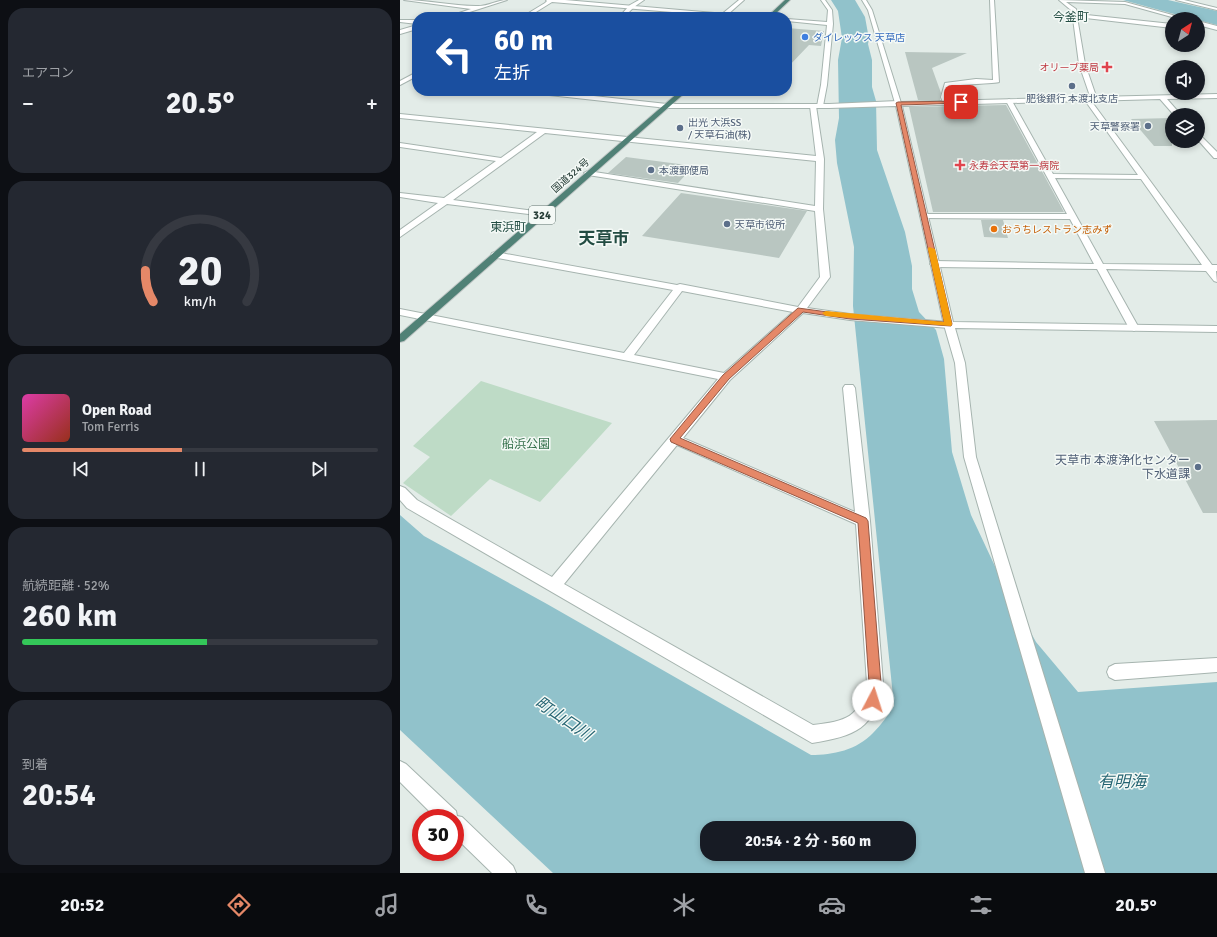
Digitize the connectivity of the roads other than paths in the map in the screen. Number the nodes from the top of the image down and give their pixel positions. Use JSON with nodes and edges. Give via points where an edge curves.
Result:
{"nodes":[{"id":1,"x":406,"y":0,"type":"edge"},
{"id":2,"x":505,"y":0,"type":"edge"},
{"id":3,"x":549,"y":0,"type":"edge"},
{"id":4,"x":556,"y":0,"type":"edge"},
{"id":5,"x":642,"y":0,"type":"edge"},
{"id":6,"x":742,"y":0,"type":"edge"},
{"id":7,"x":788,"y":0,"type":"edge"},
{"id":8,"x":823,"y":0,"type":"edge"},
{"id":9,"x":864,"y":0,"type":"edge"},
{"id":10,"x":992,"y":0,"type":"edge"},
{"id":11,"x":1062,"y":0,"type":"edge"},
{"id":12,"x":1178,"y":0,"type":"edge"},
{"id":13,"x":632,"y":6,"type":"junction"},
{"id":14,"x":478,"y":8,"type":"junction"},
{"id":15,"x":1217,"y":9,"type":"edge"},
{"id":16,"x":465,"y":12,"type":"edge"},
{"id":17,"x":533,"y":12,"type":"edge"},
{"id":18,"x":626,"y":12,"type":"edge"},
{"id":19,"x":693,"y":12,"type":"edge"},
{"id":20,"x":728,"y":12,"type":"edge"},
{"id":21,"x":775,"y":12,"type":"edge"},
{"id":22,"x":1165,"y":14,"type":"edge"},
{"id":23,"x":1075,"y":15,"type":"junction"},
{"id":24,"x":792,"y":20,"type":"edge"},
{"id":25,"x":400,"y":21,"type":"edge"},
{"id":26,"x":412,"y":22,"type":"edge"},
{"id":27,"x":830,"y":24,"type":"junction"},
{"id":28,"x":1165,"y":25,"type":"edge"},
{"id":29,"x":1205,"y":25,"type":"edge"},
{"id":30,"x":412,"y":28,"type":"edge"},
{"id":31,"x":1205,"y":28,"type":"edge"},
{"id":32,"x":1217,"y":29,"type":"edge"},
{"id":33,"x":400,"y":32,"type":"edge"},
{"id":34,"x":400,"y":76,"type":"edge"},
{"id":35,"x":410,"y":78,"type":"joint"},
{"id":36,"x":400,"y":83,"type":"edge"},
{"id":37,"x":581,"y":96,"type":"edge"},
{"id":38,"x":678,"y":96,"type":"edge"},
{"id":39,"x":1217,"y":96,"type":"edge"},
{"id":40,"x":1161,"y":97,"type":"junction"},
{"id":41,"x":1091,"y":99,"type":"junction"},
{"id":42,"x":1009,"y":101,"type":"junction"},
{"id":43,"x":945,"y":102,"type":"junction"},
{"id":44,"x":898,"y":103,"type":"junction"},
{"id":45,"x":667,"y":106,"type":"junction"},
{"id":46,"x":816,"y":106,"type":"junction"},
{"id":47,"x":1171,"y":108,"type":"edge"},
{"id":48,"x":400,"y":116,"type":"edge"},
{"id":49,"x":543,"y":131,"type":"junction"},
{"id":50,"x":629,"y":138,"type":"junction"},
{"id":51,"x":1205,"y":143,"type":"edge"},
{"id":52,"x":400,"y":146,"type":"edge"},
{"id":53,"x":1217,"y":156,"type":"edge"},
{"id":54,"x":820,"y":159,"type":"junction"},
{"id":55,"x":503,"y":160,"type":"junction"},
{"id":56,"x":588,"y":174,"type":"junction"},
{"id":57,"x":1050,"y":176,"type":"junction"},
{"id":58,"x":1143,"y":177,"type":"junction"},
{"id":59,"x":400,"y":195,"type":"edge"},
{"id":60,"x":446,"y":201,"type":"junction"},
{"id":61,"x":819,"y":209,"type":"junction"},
{"id":62,"x":542,"y":214,"type":"junction"},
{"id":63,"x":924,"y":216,"type":"junction"},
{"id":64,"x":1073,"y":217,"type":"junction"},
{"id":65,"x":400,"y":234,"type":"edge"},
{"id":66,"x":495,"y":255,"type":"junction"},
{"id":67,"x":935,"y":264,"type":"junction"},
{"id":68,"x":1100,"y":266,"type":"junction"},
{"id":69,"x":1213,"y":267,"type":"edge"},
{"id":70,"x":1217,"y":279,"type":"edge"},
{"id":71,"x":680,"y":287,"type":"junction"},
{"id":72,"x":801,"y":310,"type":"junction"},
{"id":73,"x":400,"y":312,"type":"edge"},
{"id":74,"x":424,"y":318,"type":"junction"},
{"id":75,"x":949,"y":324,"type":"junction"},
{"id":76,"x":1134,"y":328,"type":"junction"},
{"id":77,"x":1217,"y":329,"type":"edge"},
{"id":78,"x":400,"y":339,"type":"edge"},
{"id":79,"x":627,"y":357,"type":"junction"},
{"id":80,"x":726,"y":377,"type":"junction"},
{"id":81,"x":849,"y":388,"type":"dead end"},
{"id":82,"x":674,"y":439,"type":"junction"},
{"id":83,"x":400,"y":491,"type":"edge"},
{"id":84,"x":863,"y":521,"type":"junction"},
{"id":85,"x":554,"y":586,"type":"junction"},
{"id":86,"x":1217,"y":665,"type":"edge"},
{"id":87,"x":1116,"y":672,"type":"dead end"},
{"id":88,"x":400,"y":770,"type":"edge"},
{"id":89,"x":440,"y":809,"type":"edge"},
{"id":90,"x":464,"y":833,"type":"edge"},
{"id":91,"x":506,"y":873,"type":"edge"},
{"id":92,"x":1095,"y":873,"type":"edge"}],
"edges":[{"from":1,"to":14,"type":"street"},
{"from":2,"to":14,"type":"street"},
{"from":3,"to":4,"type":"street"},
{"from":3,"to":17,"type":"street","via":[[548,4]]},
{"from":4,"to":13,"type":"street"},
{"from":5,"to":13,"type":"street"},
{"from":6,"to":20,"type":"street"},
{"from":7,"to":21,"type":"highway"},
{"from":8,"to":27,"type":"street","via":[[830,10]]},
{"from":9,"to":44,"type":"street","via":[[870,10]]},
{"from":10,"to":43,"type":"street","via":[[996,82],[947,84]]},
{"from":11,"to":22,"type":"street","via":[[1125,3]]},
{"from":11,"to":23,"type":"street","via":[[1074,10]]},
{"from":12,"to":15,"type":"street"},
{"from":13,"to":18,"type":"street"},
{"from":13,"to":19,"type":"street"},
{"from":14,"to":16,"type":"street"},
{"from":23,"to":28,"type":"street"},
{"from":23,"to":41,"type":"street","via":[[1082,64]]},
{"from":24,"to":27,"type":"street"},
{"from":25,"to":26,"type":"street"},
{"from":27,"to":46,"type":"street","via":[[824,85]]},
{"from":29,"to":32,"type":"street"},
{"from":30,"to":33,"type":"street"},
{"from":31,"to":32,"type":"street"},
{"from":34,"to":35,"type":"street"},
{"from":35,"to":36,"type":"street"},
{"from":37,"to":45,"type":"street"},
{"from":38,"to":45,"type":"highway","name":"国道324号","number":"324"},
{"from":39,"to":40,"type":"street"},
{"from":40,"to":41,"type":"street"},
{"from":40,"to":47,"type":"street"},
{"from":41,"to":42,"type":"street"},
{"from":41,"to":58,"type":"street"},
{"from":42,"to":43,"type":"street"},
{"from":42,"to":57,"type":"street"},
{"from":43,"to":44,"type":"street"},
{"from":44,"to":46,"type":"street"},
{"from":44,"to":63,"type":"street"},
{"from":45,"to":46,"type":"street"},
{"from":45,"to":50,"type":"highway","name":"国道324号","number":"324"},
{"from":46,"to":54,"type":"street"},
{"from":48,"to":49,"type":"street"},
{"from":49,"to":50,"type":"street"},
{"from":49,"to":55,"type":"street"},
{"from":50,"to":54,"type":"street"},
{"from":50,"to":56,"type":"highway","name":"国道324号","number":"324"},
{"from":51,"to":53,"type":"street"},
{"from":52,"to":55,"type":"street"},
{"from":54,"to":61,"type":"street"},
{"from":55,"to":60,"type":"street"},
{"from":56,"to":61,"type":"street"},
{"from":56,"to":62,"type":"highway","name":"国道324号","number":"324"},
{"from":57,"to":58,"type":"street"},
{"from":57,"to":64,"type":"street"},
{"from":58,"to":69,"type":"street"},
{"from":59,"to":60,"type":"street"},
{"from":60,"to":62,"type":"street"},
{"from":60,"to":65,"type":"street"},
{"from":61,"to":72,"type":"street","via":[[825,277]]},
{"from":62,"to":66,"type":"highway","name":"国道324号","number":"324"},
{"from":63,"to":64,"type":"street"},
{"from":63,"to":67,"type":"street"},
{"from":64,"to":68,"type":"street"},
{"from":66,"to":71,"type":"street"},
{"from":66,"to":74,"type":"highway","name":"国道324号","number":"324"},
{"from":67,"to":68,"type":"street"},
{"from":67,"to":75,"type":"street"},
{"from":68,"to":69,"type":"street"},
{"from":68,"to":76,"type":"street"},
{"from":69,"to":70,"type":"street"},
{"from":71,"to":72,"type":"street"},
{"from":71,"to":79,"type":"street"},
{"from":72,"to":75,"type":"street","via":[[850,317]]},
{"from":72,"to":80,"type":"street"},
{"from":73,"to":74,"type":"street"},
{"from":74,"to":78,"type":"highway","name":"国道324号","number":"324"},
{"from":74,"to":79,"type":"street"},
{"from":75,"to":76,"type":"street"},
{"from":75,"to":92,"type":"street","via":[[960,363],[970,458]]},
{"from":76,"to":77,"type":"street"},
{"from":79,"to":80,"type":"street"},
{"from":80,"to":82,"type":"street"},
{"from":81,"to":84,"type":"street"},
{"from":82,"to":84,"type":"street"},
{"from":82,"to":85,"type":"street"},
{"from":83,"to":85,"type":"street","via":[[412,504]]},
{"from":84,"to":85,"type":"street","via":[[875,683],[873,700],[864,715],[851,725],[832,732],[812,734]]},
{"from":86,"to":87,"type":"street"},
{"from":88,"to":89,"type":"street"},
{"from":90,"to":91,"type":"street"}]}
